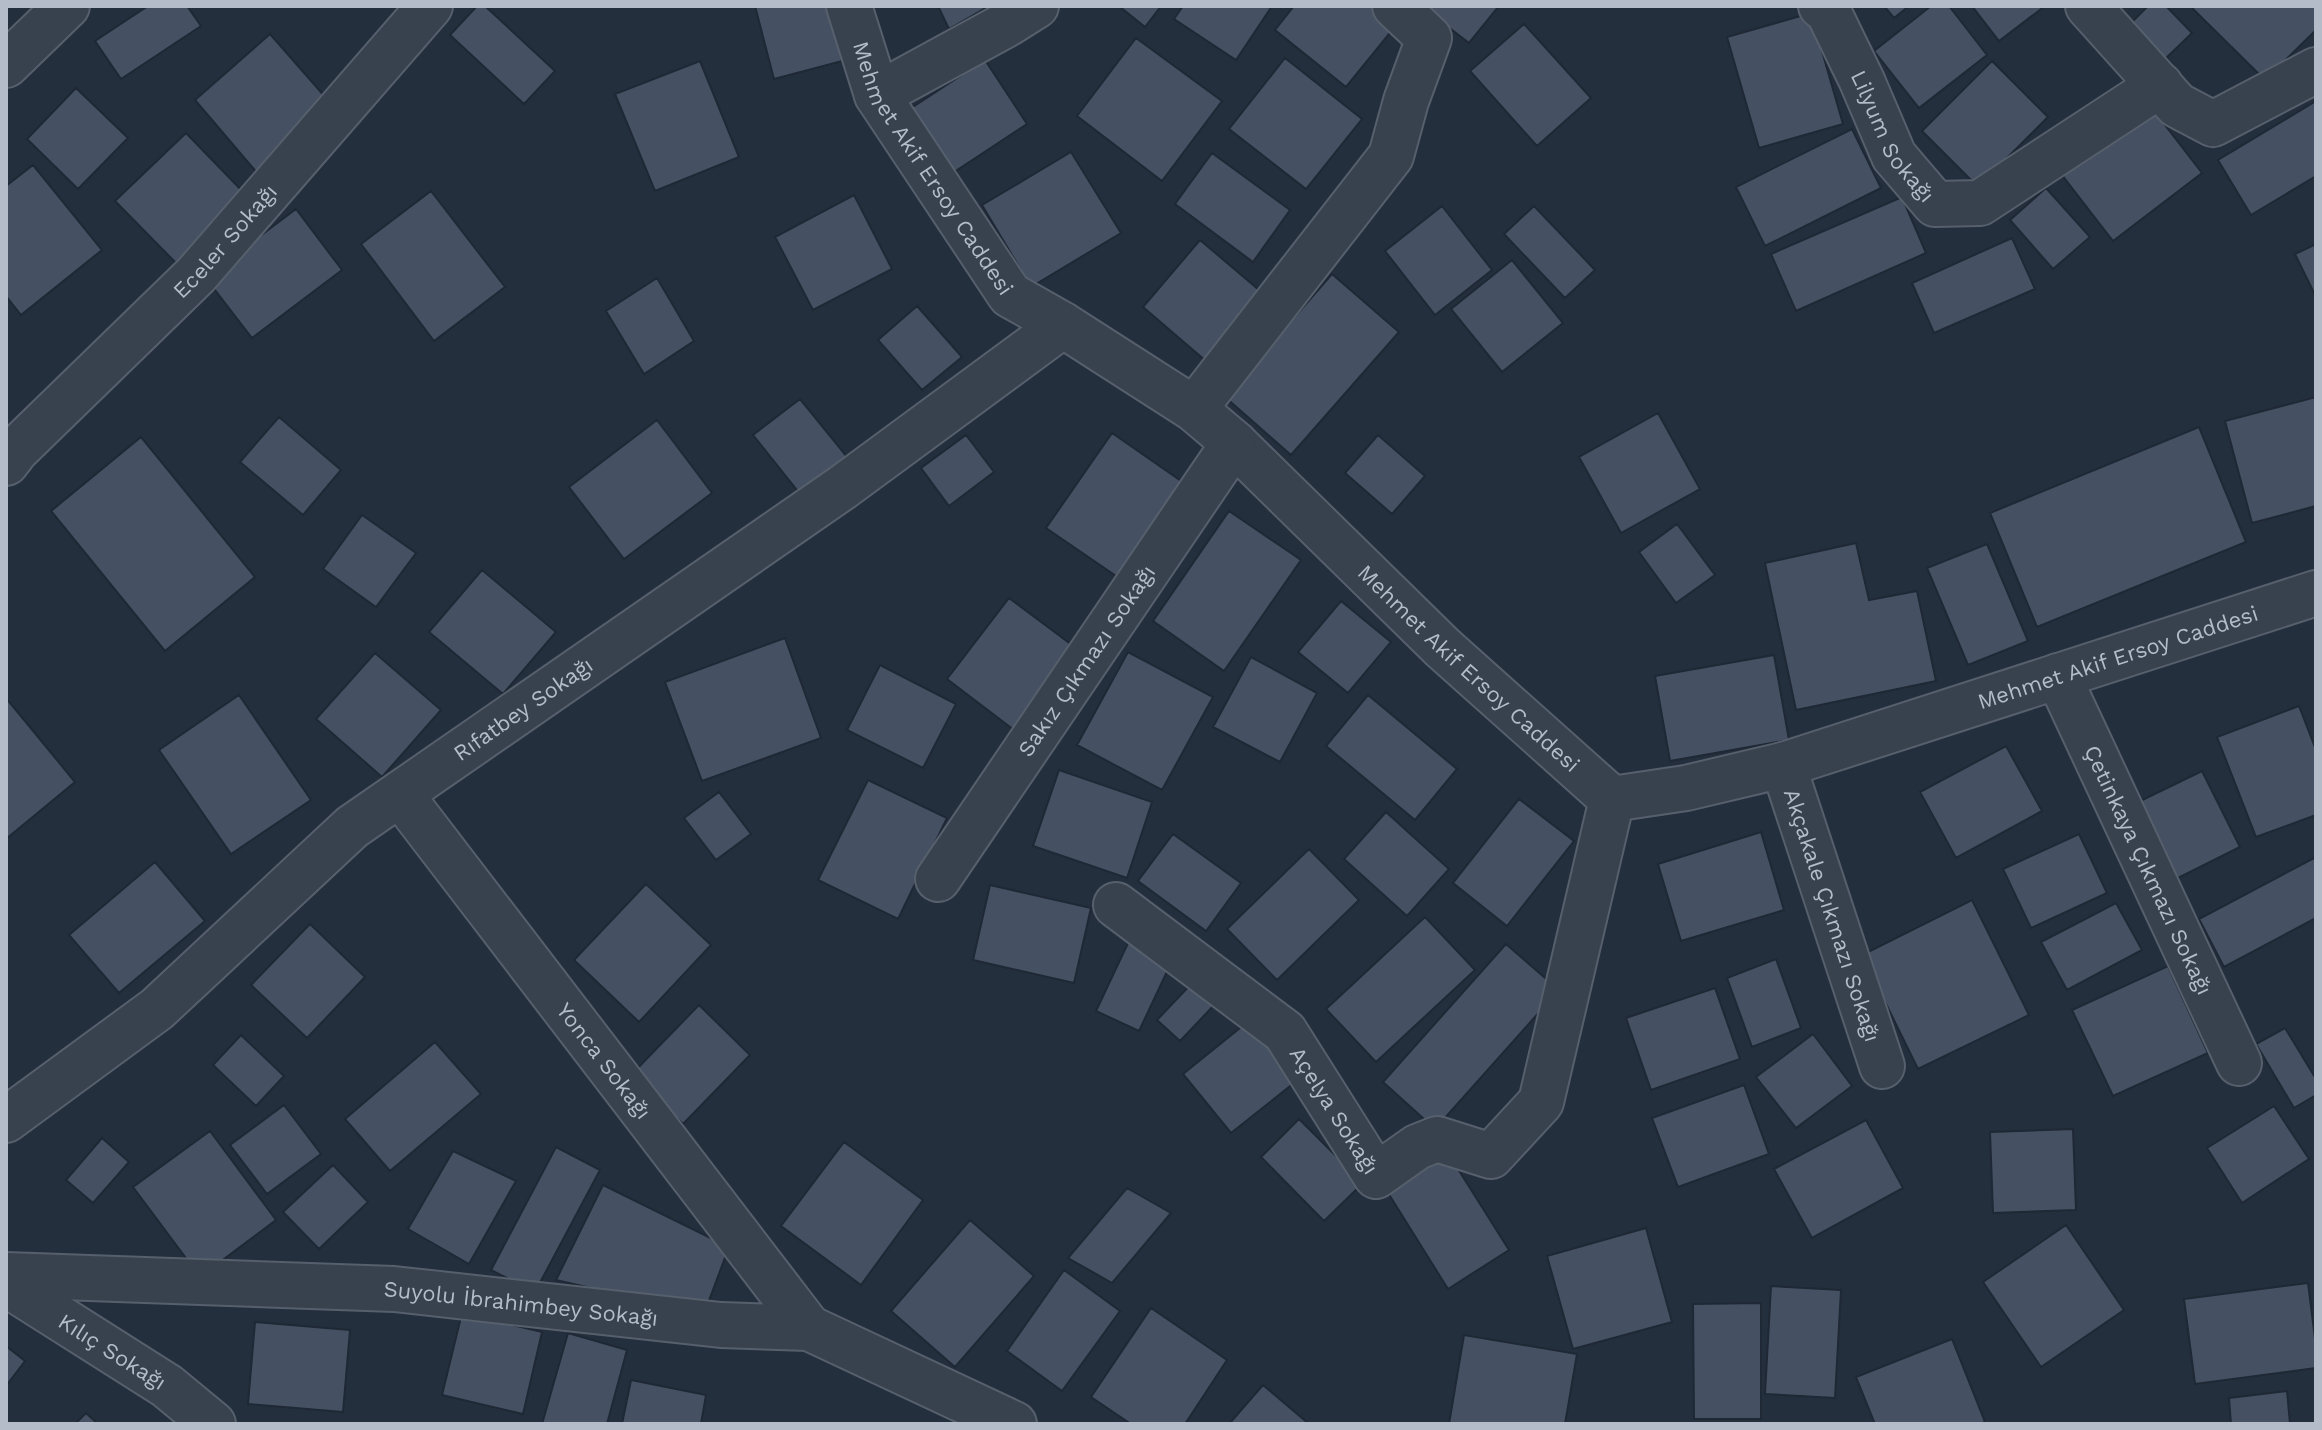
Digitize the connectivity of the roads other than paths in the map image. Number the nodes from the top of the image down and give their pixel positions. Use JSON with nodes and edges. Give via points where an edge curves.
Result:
{"nodes":[{"id":1,"x":67,"y":6,"type":"edge"},
{"id":2,"x":430,"y":6,"type":"edge"},
{"id":3,"x":849,"y":6,"type":"edge"},
{"id":4,"x":1036,"y":6,"type":"edge"},
{"id":5,"x":1395,"y":6,"type":"edge"},
{"id":6,"x":1821,"y":6,"type":"edge"},
{"id":7,"x":2088,"y":6,"type":"edge"},
{"id":8,"x":6,"y":65,"type":"edge"},
{"id":9,"x":2316,"y":70,"type":"edge"},
{"id":10,"x":2160,"y":85,"type":"junction"},
{"id":11,"x":877,"y":95,"type":"junction"},
{"id":12,"x":1063,"y":325,"type":"junction"},
{"id":13,"x":1194,"y":409,"type":"junction"},
{"id":14,"x":1234,"y":443,"type":"junction"},
{"id":15,"x":6,"y":463,"type":"edge"},
{"id":16,"x":2316,"y":593,"type":"edge"},
{"id":17,"x":2058,"y":676,"type":"junction"},
{"id":18,"x":1783,"y":765,"type":"junction"},
{"id":19,"x":400,"y":794,"type":"junction"},
{"id":20,"x":1612,"y":799,"type":"junction"},
{"id":21,"x":938,"y":879,"type":"dead end"},
{"id":22,"x":1116,"y":905,"type":"dead end"},
{"id":23,"x":2239,"y":1063,"type":"dead end"},
{"id":24,"x":1882,"y":1066,"type":"dead end"},
{"id":25,"x":6,"y":1120,"type":"edge"},
{"id":26,"x":6,"y":1275,"type":"edge"},
{"id":27,"x":6,"y":1284,"type":"edge"},
{"id":28,"x":809,"y":1328,"type":"junction"},
{"id":29,"x":213,"y":1424,"type":"edge"},
{"id":30,"x":1014,"y":1424,"type":"edge"}],
"edges":[{"from":1,"to":8,"type":"street"},
{"from":2,"to":15,"type":"street","name":"Eceler Sokağı","via":[[196,275]]},
{"from":3,"to":11,"type":"street","name":"Mehmet Akif Ersoy Caddesi"},
{"from":4,"to":11,"type":"street"},
{"from":5,"to":13,"type":"street","via":[[1429,38],[1391,156]]},
{"from":6,"to":10,"type":"street","name":"Lilyum Sokağı","via":[[1842,39],[1894,156],[1935,204],[1980,203]]},
{"from":7,"to":10,"type":"street"},
{"from":9,"to":10,"type":"street","via":[[2213,124],[2177,105]]},
{"from":11,"to":12,"type":"street","name":"Mehmet Akif Ersoy Caddesi","via":[[1010,295]]},
{"from":12,"to":13,"type":"street","name":"Mehmet Akif Ersoy Caddesi"},
{"from":12,"to":19,"type":"street","name":"Rıfatbey Sokağı","via":[[843,487]]},
{"from":13,"to":14,"type":"street","name":"Mehmet Akif Ersoy Caddesi"},
{"from":14,"to":20,"type":"street","name":"Mehmet Akif Ersoy Caddesi","via":[[1443,648]]},
{"from":14,"to":21,"type":"street","name":"Sakız Çıkmazı Sokağı"},
{"from":16,"to":17,"type":"street","name":"Mehmet Akif Ersoy Caddesi"},
{"from":17,"to":18,"type":"street","name":"Mehmet Akif Ersoy Caddesi"},
{"from":17,"to":23,"type":"street","name":"Çetinkaya Çıkmazı Sokağı"},
{"from":18,"to":20,"type":"street","name":"Mehmet Akif Ersoy Caddesi"},
{"from":18,"to":24,"type":"street","name":"Akçakale Çıkmazı Sokağı"},
{"from":19,"to":25,"type":"street","name":"Rıfatbey Sokağı","via":[[352,827],[157,1009]]},
{"from":19,"to":28,"type":"street","name":"Yonca Sokağı"},
{"from":20,"to":22,"type":"street","name":"Açelya Sokağı","via":[[1541,1102],[1491,1156],[1437,1139],[1376,1176],[1285,1032]]},
{"from":26,"to":28,"type":"street","name":"Suyolu İbrahimbey Sokağı","via":[[394,1289],[721,1325]]},
{"from":27,"to":29,"type":"street","name":"Kılıç Sokağı","via":[[167,1386]]},
{"from":28,"to":30,"type":"street","name":"Suyolu İbrahimbey Sokağı"}]}
